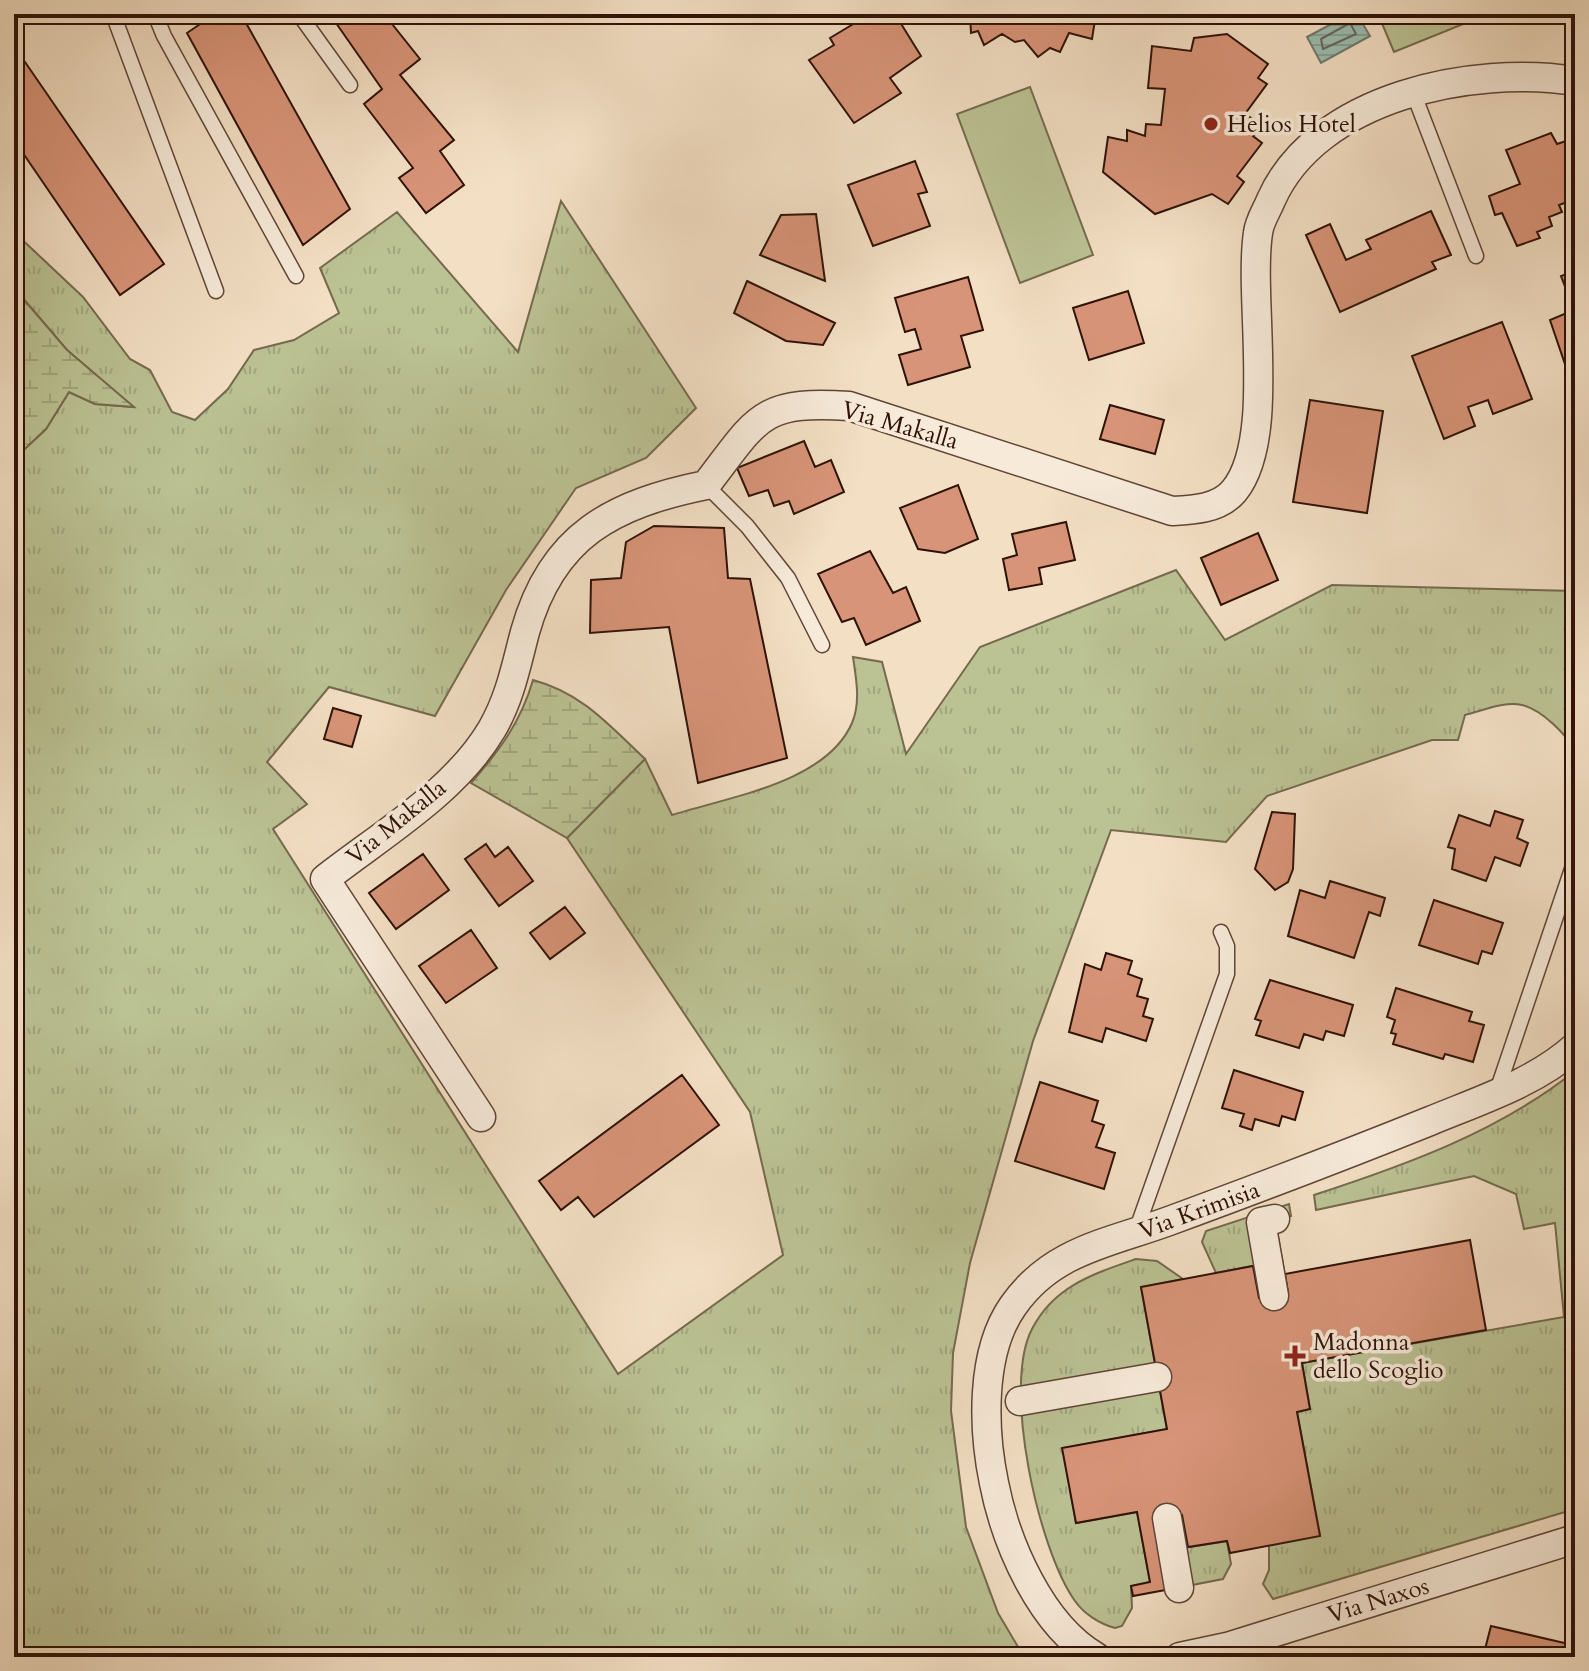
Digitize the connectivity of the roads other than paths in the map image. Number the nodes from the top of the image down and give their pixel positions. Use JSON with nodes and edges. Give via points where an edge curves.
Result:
{"nodes":[{"id":1,"x":113,"y":14,"type":"edge"},
{"id":2,"x":155,"y":14,"type":"edge"},
{"id":3,"x":299,"y":14,"type":"edge"},
{"id":4,"x":1575,"y":81,"type":"edge"},
{"id":5,"x":350,"y":85,"type":"dead end"},
{"id":6,"x":1413,"y":92,"type":"junction"},
{"id":7,"x":1476,"y":256,"type":"dead end"},
{"id":8,"x":296,"y":276,"type":"dead end"},
{"id":9,"x":216,"y":291,"type":"dead end"},
{"id":10,"x":706,"y":485,"type":"junction"},
{"id":11,"x":822,"y":645,"type":"dead end"},
{"id":12,"x":1575,"y":860,"type":"edge"},
{"id":13,"x":1221,"y":932,"type":"dead end"},
{"id":14,"x":1575,"y":1047,"type":"edge"},
{"id":15,"x":1496,"y":1094,"type":"junction"},
{"id":16,"x":481,"y":1117,"type":"dead end"},
{"id":17,"x":1275,"y":1219,"type":"dead end"},
{"id":18,"x":1135,"y":1234,"type":"junction"},
{"id":19,"x":1274,"y":1296,"type":"dead end"},
{"id":20,"x":1157,"y":1377,"type":"dead end"},
{"id":21,"x":1020,"y":1401,"type":"dead end"},
{"id":22,"x":1167,"y":1518,"type":"dead end"},
{"id":23,"x":1575,"y":1539,"type":"edge"},
{"id":24,"x":1179,"y":1588,"type":"dead end"},
{"id":25,"x":1096,"y":1657,"type":"edge"},
{"id":26,"x":1180,"y":1657,"type":"edge"}],
"edges":[{"from":1,"to":9,"type":"lane"},
{"from":2,"to":8,"type":"lane"},
{"from":3,"to":5,"type":"lane"},
{"from":4,"to":6,"type":"street","name":"Via Makalla","via":[[1485,80]]},
{"from":6,"to":7,"type":"lane"},
{"from":6,"to":10,"type":"street","name":"Via Makalla","via":[[1365,109],[1321,135],[1280,181],[1258,231],[1257,409],[1248,469],[1233,494],[1203,510],[1172,511],[849,406],[807,403],[769,412],[740,438]]},
{"from":10,"to":11,"type":"lane","via":[[788,578]]},
{"from":10,"to":16,"type":"street","name":"Via Makalla","via":[[622,508],[584,530],[548,573],[526,628],[512,688],[490,731],[448,783],[325,879]]},
{"from":12,"to":15,"type":"lane"},
{"from":13,"to":18,"type":"lane","via":[[1227,974]]},
{"from":14,"to":15,"type":"street","name":"Via Krimisia"},
{"from":15,"to":18,"type":"street","name":"Via Krimisia"},
{"from":17,"to":19,"type":"street","via":[[1261,1222]]},
{"from":18,"to":25,"type":"street","name":"Via Krimisia","via":[[1058,1261],[1012,1308],[996,1343],[989,1381],[988,1426],[997,1498],[1016,1550],[1038,1594],[1077,1646]]},
{"from":20,"to":21,"type":"street"},
{"from":22,"to":24,"type":"street"},
{"from":23,"to":26,"type":"street","name":"Via Naxos"}]}
